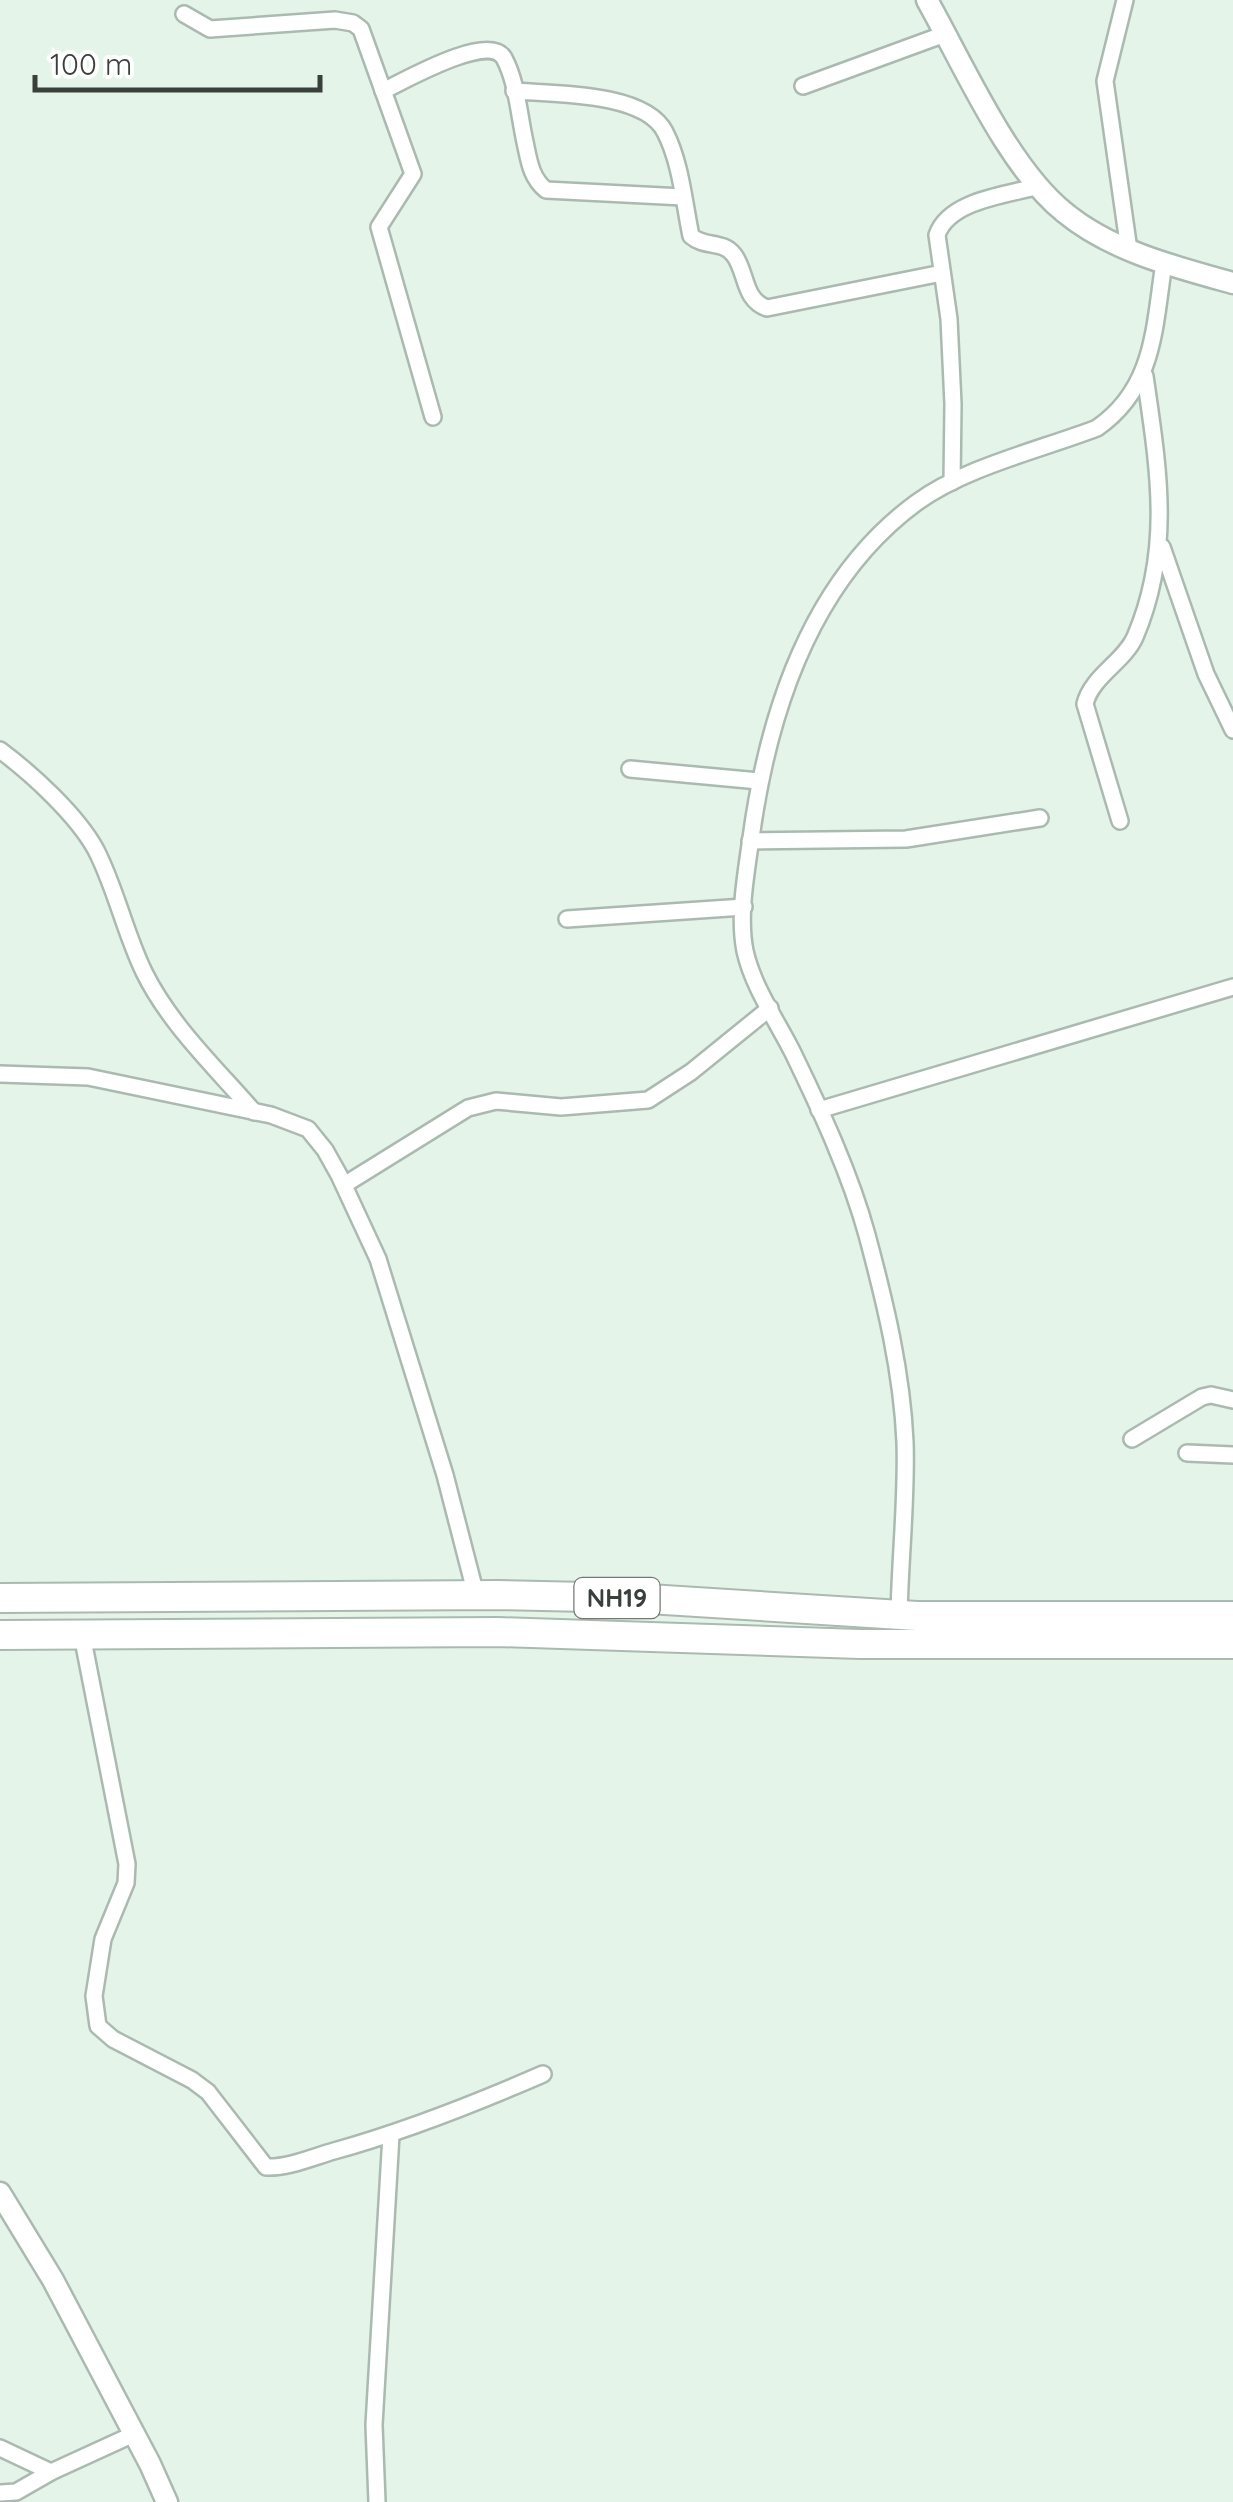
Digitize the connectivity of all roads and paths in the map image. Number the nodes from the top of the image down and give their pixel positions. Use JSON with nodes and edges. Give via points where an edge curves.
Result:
{"nodes":[{"id":1,"x":926,"y":0,"type":"edge"},
{"id":2,"x":1125,"y":0,"type":"edge"},
{"id":3,"x":184,"y":14,"type":"dead end"},
{"id":4,"x":946,"y":34,"type":"junction"},
{"id":5,"x":803,"y":86,"type":"dead end"},
{"id":6,"x":382,"y":91,"type":"junction"},
{"id":7,"x":514,"y":91,"type":"junction"},
{"id":8,"x":1039,"y":186,"type":"junction"},
{"id":9,"x":683,"y":197,"type":"junction"},
{"id":10,"x":1129,"y":250,"type":"junction"},
{"id":11,"x":1164,"y":262,"type":"junction"},
{"id":12,"x":942,"y":273,"type":"junction"},
{"id":13,"x":1233,"y":283,"type":"edge"},
{"id":14,"x":1144,"y":372,"type":"junction"},
{"id":15,"x":433,"y":417,"type":"dead end"},
{"id":16,"x":952,"y":482,"type":"junction"},
{"id":17,"x":1160,"y":543,"type":"junction"},
{"id":18,"x":1233,"y":730,"type":"edge"},
{"id":19,"x":0,"y":750,"type":"edge"},
{"id":20,"x":630,"y":770,"type":"dead end"},
{"id":21,"x":759,"y":781,"type":"junction"},
{"id":22,"x":1040,"y":818,"type":"dead end"},
{"id":23,"x":1120,"y":821,"type":"dead end"},
{"id":24,"x":750,"y":841,"type":"junction"},
{"id":25,"x":744,"y":906,"type":"junction"},
{"id":26,"x":567,"y":918,"type":"dead end"},
{"id":27,"x":1233,"y":986,"type":"edge"},
{"id":28,"x":770,"y":1008,"type":"junction"},
{"id":29,"x":0,"y":1074,"type":"edge"},
{"id":30,"x":819,"y":1110,"type":"junction"},
{"id":31,"x":254,"y":1112,"type":"junction"},
{"id":32,"x":344,"y":1184,"type":"junction"},
{"id":33,"x":1233,"y":1400,"type":"edge"},
{"id":34,"x":1132,"y":1439,"type":"dead end"},
{"id":35,"x":1187,"y":1453,"type":"dead end"},
{"id":36,"x":1233,"y":1454,"type":"edge"},
{"id":37,"x":487,"y":1595,"type":"junction"},
{"id":38,"x":0,"y":1598,"type":"edge"},
{"id":39,"x":898,"y":1616,"type":"junction"},
{"id":40,"x":1233,"y":1616,"type":"edge"},
{"id":41,"x":498,"y":1632,"type":"junction"},
{"id":42,"x":82,"y":1634,"type":"junction"},
{"id":43,"x":0,"y":1635,"type":"edge"},
{"id":44,"x":1233,"y":1644,"type":"edge"},
{"id":45,"x":543,"y":2074,"type":"dead end"},
{"id":46,"x":391,"y":2135,"type":"junction"},
{"id":47,"x":0,"y":2193,"type":"edge"},
{"id":48,"x":134,"y":2434,"type":"junction"},
{"id":49,"x":0,"y":2448,"type":"edge"},
{"id":50,"x":51,"y":2472,"type":"junction"},
{"id":51,"x":0,"y":2493,"type":"edge"},
{"id":52,"x":167,"y":2502,"type":"edge"},
{"id":53,"x":377,"y":2502,"type":"edge"}],
"edges":[{"from":1,"to":4,"type":"main road"},
{"from":2,"to":10,"type":"street","via":[[1104,81]]},
{"from":3,"to":6,"type":"street","via":[[210,28],[352,23],[366,39]]},
{"from":4,"to":5,"type":"street"},
{"from":4,"to":8,"type":"main road","via":[[1022,168]]},
{"from":6,"to":7,"type":"street","via":[[486,48],[503,55]]},
{"from":6,"to":15,"type":"street","via":[[413,174],[379,227]]},
{"from":7,"to":9,"type":"street","via":[[610,100],[652,116],[664,128]]},
{"from":7,"to":9,"type":"street","via":[[530,168],[546,190]]},
{"from":8,"to":10,"type":"main road","via":[[1064,212]]},
{"from":8,"to":12,"type":"street","via":[[950,214],[936,234]]},
{"from":9,"to":12,"type":"street","via":[[691,236],[734,254],[752,299],[767,308]]},
{"from":10,"to":11,"type":"main road"},
{"from":11,"to":13,"type":"main road"},
{"from":11,"to":14,"type":"street"},
{"from":12,"to":16,"type":"street"},
{"from":14,"to":16,"type":"street","via":[[1126,403],[1097,428]]},
{"from":14,"to":17,"type":"street","via":[[1161,497]]},
{"from":16,"to":21,"type":"street","via":[[897,518],[835,586],[787,684]]},
{"from":17,"to":18,"type":"street"},
{"from":17,"to":23,"type":"street","via":[[1133,641],[1087,693],[1085,704]]},
{"from":19,"to":31,"type":"street","via":[[86,833],[145,974]]},
{"from":20,"to":21,"type":"street"},
{"from":21,"to":24,"type":"street"},
{"from":22,"to":24,"type":"street","via":[[906,839]]},
{"from":24,"to":25,"type":"street"},
{"from":25,"to":26,"type":"street"},
{"from":25,"to":28,"type":"street","via":[[746,952]]},
{"from":27,"to":30,"type":"street"},
{"from":28,"to":30,"type":"street"},
{"from":28,"to":32,"type":"street","via":[[648,1100],[561,1108],[496,1101],[468,1108]]},
{"from":29,"to":31,"type":"street","via":[[88,1077]]},
{"from":30,"to":39,"type":"street","via":[[866,1230],[900,1382],[905,1445]]},
{"from":31,"to":32,"type":"street","via":[[308,1128]]},
{"from":32,"to":37,"type":"street","via":[[378,1258]]},
{"from":33,"to":34,"type":"street","via":[[1202,1397]]},
{"from":35,"to":36,"type":"street"},
{"from":37,"to":38,"type":"highway","number":"NH19"},
{"from":37,"to":39,"type":"highway","number":"NH19"},
{"from":37,"to":41,"type":"highway"},
{"from":39,"to":40,"type":"highway","number":"NH19"},
{"from":41,"to":42,"type":"highway","number":"NH19"},
{"from":41,"to":44,"type":"highway","number":"NH19","via":[[860,1644]]},
{"from":42,"to":43,"type":"highway","number":"NH19"},
{"from":42,"to":46,"type":"street","via":[[127,1864],[126,1884],[103,1938],[94,1996],[98,2026],[208,2092],[266,2167]]},
{"from":45,"to":46,"type":"street"},
{"from":46,"to":53,"type":"street","via":[[374,2425]]},
{"from":47,"to":48,"type":"main road"},
{"from":48,"to":50,"type":"street"},
{"from":48,"to":52,"type":"main road"},
{"from":49,"to":50,"type":"street"},
{"from":50,"to":51,"type":"street","via":[[16,2492]]}]}
